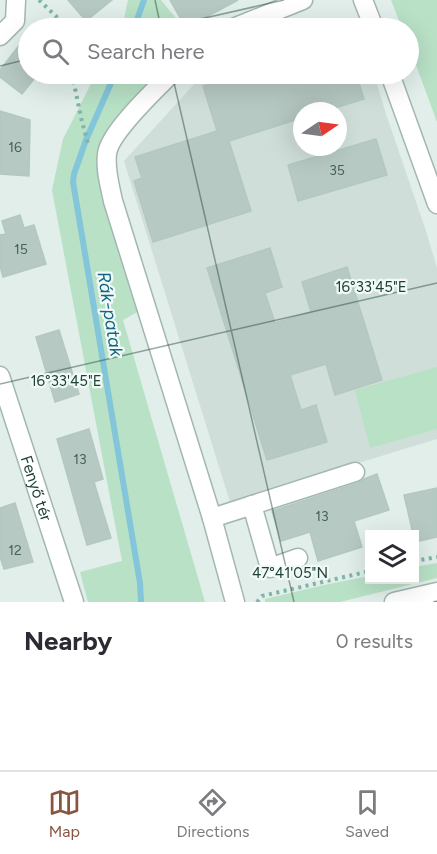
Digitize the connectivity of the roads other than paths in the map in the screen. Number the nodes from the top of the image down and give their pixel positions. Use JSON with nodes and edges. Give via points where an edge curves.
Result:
{"nodes":[{"id":1,"x":16,"y":0,"type":"edge"},
{"id":2,"x":303,"y":0,"type":"edge"},
{"id":3,"x":363,"y":0,"type":"edge"},
{"id":4,"x":258,"y":18,"type":"edge"},
{"id":5,"x":370,"y":18,"type":"edge"},
{"id":6,"x":0,"y":36,"type":"edge"},
{"id":7,"x":161,"y":84,"type":"edge"},
{"id":8,"x":394,"y":84,"type":"edge"},
{"id":9,"x":437,"y":204,"type":"edge"},
{"id":10,"x":0,"y":376,"type":"edge"},
{"id":11,"x":355,"y":472,"type":"dead end"},
{"id":12,"x":252,"y":505,"type":"junction"},
{"id":13,"x":212,"y":518,"type":"junction"},
{"id":14,"x":298,"y":558,"type":"dead end"},
{"id":15,"x":437,"y":592,"type":"edge"},
{"id":16,"x":74,"y":602,"type":"edge"},
{"id":17,"x":235,"y":602,"type":"edge"},
{"id":18,"x":394,"y":602,"type":"edge"}],
"edges":[{"from":1,"to":6,"type":"street","via":[[15,21]]},
{"from":2,"to":4,"type":"street"},
{"from":3,"to":5,"type":"street"},
{"from":7,"to":13,"type":"street","via":[[111,143],[107,167],[113,201]]},
{"from":8,"to":9,"type":"street"},
{"from":10,"to":16,"type":"street","name":"Fenyő tér"},
{"from":11,"to":12,"type":"street"},
{"from":12,"to":13,"type":"street"},
{"from":12,"to":14,"type":"street","via":[[270,568]]},
{"from":13,"to":17,"type":"street"},
{"from":15,"to":18,"type":"street"}]}
